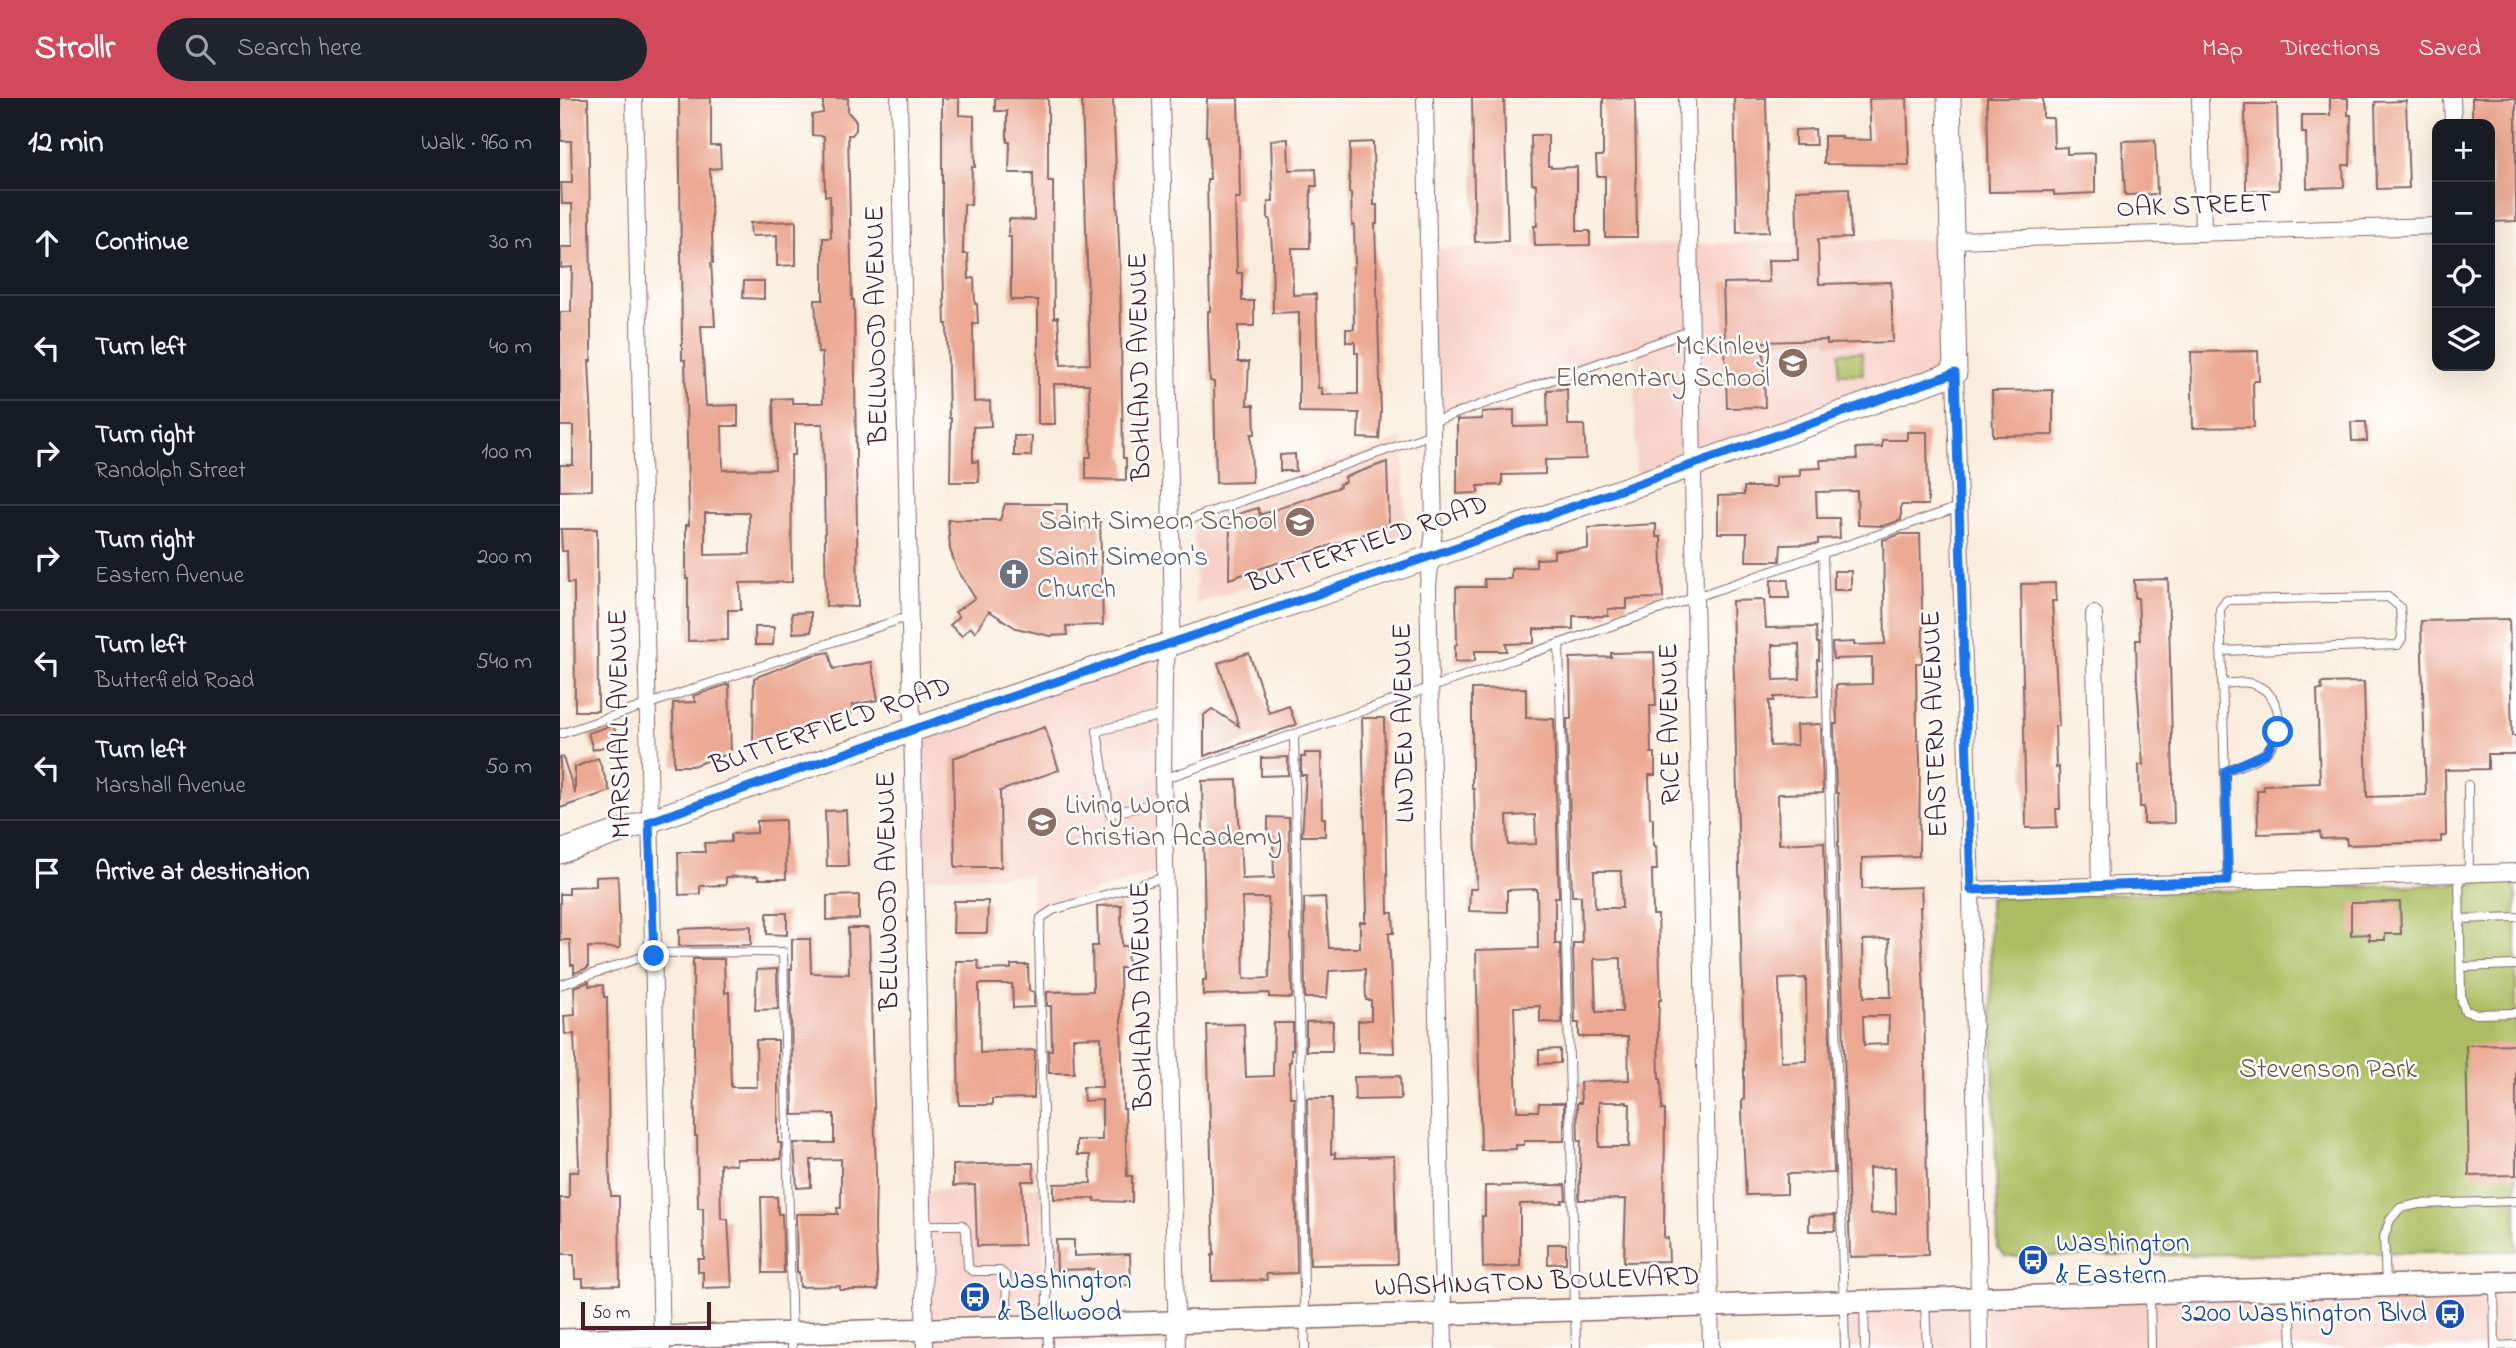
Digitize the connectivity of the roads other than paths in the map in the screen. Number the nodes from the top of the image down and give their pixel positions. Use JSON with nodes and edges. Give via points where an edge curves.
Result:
{"nodes":[{"id":1,"x":634,"y":98,"type":"edge"},
{"id":2,"x":899,"y":98,"type":"edge"},
{"id":3,"x":1161,"y":98,"type":"edge"},
{"id":4,"x":1425,"y":98,"type":"edge"},
{"id":5,"x":1687,"y":98,"type":"edge"},
{"id":6,"x":1949,"y":98,"type":"edge"},
{"id":7,"x":2200,"y":98,"type":"edge"},
{"id":8,"x":2452,"y":98,"type":"edge"},
{"id":9,"x":2453,"y":119,"type":"edge"},
{"id":10,"x":2432,"y":226,"type":"edge"},
{"id":11,"x":2203,"y":233,"type":"junction"},
{"id":12,"x":1952,"y":240,"type":"junction"},
{"id":13,"x":1691,"y":331,"type":"junction"},
{"id":14,"x":1955,"y":373,"type":"junction"},
{"id":15,"x":1432,"y":428,"type":"junction"},
{"id":16,"x":1693,"y":463,"type":"junction"},
{"id":17,"x":1959,"y":507,"type":"junction"},
{"id":18,"x":1171,"y":526,"type":"junction"},
{"id":19,"x":1823,"y":553,"type":"junction"},
{"id":20,"x":1431,"y":556,"type":"junction"},
{"id":21,"x":1695,"y":597,"type":"junction"},
{"id":22,"x":2094,"y":614,"type":"dead end"},
{"id":23,"x":910,"y":616,"type":"junction"},
{"id":24,"x":1559,"y":643,"type":"junction"},
{"id":25,"x":1168,"y":644,"type":"junction"},
{"id":26,"x":2221,"y":651,"type":"junction"},
{"id":27,"x":2222,"y":684,"type":"junction"},
{"id":28,"x":1430,"y":688,"type":"junction"},
{"id":29,"x":647,"y":703,"type":"junction"},
{"id":30,"x":1164,"y":715,"type":"junction"},
{"id":31,"x":912,"y":730,"type":"junction"},
{"id":32,"x":560,"y":734,"type":"edge"},
{"id":33,"x":1294,"y":734,"type":"junction"},
{"id":34,"x":2225,"y":771,"type":"junction"},
{"id":35,"x":1163,"y":779,"type":"junction"},
{"id":36,"x":2468,"y":785,"type":"dead end"},
{"id":37,"x":1164,"y":801,"type":"junction"},
{"id":38,"x":649,"y":822,"type":"junction"},
{"id":39,"x":560,"y":852,"type":"edge"},
{"id":40,"x":2516,"y":872,"type":"edge"},
{"id":41,"x":2464,"y":874,"type":"junction"},
{"id":42,"x":1166,"y":877,"type":"junction"},
{"id":43,"x":2228,"y":881,"type":"junction"},
{"id":44,"x":2100,"y":886,"type":"junction"},
{"id":45,"x":1971,"y":890,"type":"junction"},
{"id":46,"x":2516,"y":917,"type":"edge"},
{"id":47,"x":2460,"y":919,"type":"junction"},
{"id":48,"x":654,"y":953,"type":"junction"},
{"id":49,"x":2516,"y":965,"type":"edge"},
{"id":50,"x":2461,"y":967,"type":"junction"},
{"id":51,"x":560,"y":985,"type":"edge"},
{"id":52,"x":2516,"y":1013,"type":"edge"},
{"id":53,"x":2516,"y":1201,"type":"edge"},
{"id":54,"x":922,"y":1225,"type":"junction"},
{"id":55,"x":2493,"y":1282,"type":"junction"},
{"id":56,"x":2516,"y":1282,"type":"edge"},
{"id":57,"x":2386,"y":1286,"type":"junction"},
{"id":58,"x":2290,"y":1289,"type":"junction"},
{"id":59,"x":2150,"y":1293,"type":"junction"},
{"id":60,"x":1978,"y":1298,"type":"junction"},
{"id":61,"x":1925,"y":1299,"type":"junction"},
{"id":62,"x":1854,"y":1301,"type":"junction"},
{"id":63,"x":1710,"y":1306,"type":"junction"},
{"id":64,"x":1575,"y":1309,"type":"junction"},
{"id":65,"x":1444,"y":1313,"type":"junction"},
{"id":66,"x":1304,"y":1317,"type":"junction"},
{"id":67,"x":1177,"y":1323,"type":"junction"},
{"id":68,"x":1047,"y":1325,"type":"junction"},
{"id":69,"x":1008,"y":1326,"type":"junction"},
{"id":70,"x":925,"y":1338,"type":"edge"},
{"id":71,"x":560,"y":1340,"type":"edge"},
{"id":72,"x":792,"y":1340,"type":"edge"},
{"id":73,"x":662,"y":1342,"type":"edge"},
{"id":74,"x":2516,"y":1345,"type":"edge"},
{"id":75,"x":2495,"y":1347,"type":"edge"},
{"id":76,"x":1048,"y":1348,"type":"edge"},
{"id":77,"x":1178,"y":1348,"type":"edge"},
{"id":78,"x":1306,"y":1348,"type":"edge"},
{"id":79,"x":1444,"y":1348,"type":"edge"},
{"id":80,"x":1576,"y":1348,"type":"edge"},
{"id":81,"x":1711,"y":1348,"type":"edge"},
{"id":82,"x":1845,"y":1348,"type":"edge"},
{"id":83,"x":1865,"y":1348,"type":"edge"},
{"id":84,"x":1927,"y":1348,"type":"edge"},
{"id":85,"x":1980,"y":1348,"type":"edge"},
{"id":86,"x":2151,"y":1348,"type":"edge"},
{"id":87,"x":2292,"y":1348,"type":"edge"}],
"edges":[{"from":1,"to":29,"type":"street","name":"MARSHALL AVENUE"},
{"from":2,"to":23,"type":"street","name":"BELLWOOD AVENUE"},
{"from":3,"to":18,"type":"street","name":"BOHLAND AVENUE"},
{"from":4,"to":15,"type":"street","name":"LINDEN AVENUE"},
{"from":5,"to":13,"type":"street","name":"RICE AVENUE"},
{"from":6,"to":12,"type":"main road","name":"EASTERN AVENUE"},
{"from":7,"to":11,"type":"street"},
{"from":8,"to":9,"type":"street"},
{"from":10,"to":11,"type":"street","name":"OAK STREET"},
{"from":11,"to":12,"type":"street","name":"OAK STREET"},
{"from":12,"to":14,"type":"main road","name":"EASTERN AVENUE"},
{"from":13,"to":15,"type":"lane"},
{"from":13,"to":16,"type":"street","name":"RICE AVENUE"},
{"from":14,"to":16,"type":"main road","name":"BUTTERFIELD ROAD"},
{"from":14,"to":17,"type":"street","name":"EASTERN AVENUE"},
{"from":15,"to":18,"type":"lane"},
{"from":15,"to":20,"type":"street","name":"LINDEN AVENUE"},
{"from":16,"to":20,"type":"main road","name":"BUTTERFIELD ROAD"},
{"from":16,"to":21,"type":"street","name":"RICE AVENUE"},
{"from":17,"to":19,"type":"lane"},
{"from":17,"to":45,"type":"street","name":"EASTERN AVENUE"},
{"from":18,"to":25,"type":"street","name":"BOHLAND AVENUE","via":[[1173,614]]},
{"from":19,"to":21,"type":"lane"},
{"from":19,"to":62,"type":"lane"},
{"from":20,"to":25,"type":"main road","name":"BUTTERFIELD ROAD"},
{"from":20,"to":28,"type":"street","name":"LINDEN AVENUE"},
{"from":21,"to":24,"type":"lane"},
{"from":21,"to":63,"type":"street","name":"RICE AVENUE"},
{"from":22,"to":44,"type":"street"},
{"from":23,"to":29,"type":"lane"},
{"from":23,"to":31,"type":"street","name":"BELLWOOD AVENUE"},
{"from":24,"to":28,"type":"lane"},
{"from":24,"to":64,"type":"lane"},
{"from":25,"to":30,"type":"street","name":"BOHLAND AVENUE"},
{"from":25,"to":31,"type":"main road","name":"BUTTERFIELD ROAD"},
{"from":26,"to":26,"type":"lane","via":[[2220,609],[2227,600],[2388,597],[2400,607],[2402,638],[2398,645]]},
{"from":26,"to":27,"type":"lane"},
{"from":27,"to":34,"type":"lane"},
{"from":27,"to":34,"type":"lane","via":[[2258,685],[2270,694],[2279,720],[2266,753]]},
{"from":28,"to":33,"type":"lane"},
{"from":28,"to":65,"type":"street","name":"LINDEN AVENUE"},
{"from":29,"to":32,"type":"lane"},
{"from":29,"to":38,"type":"street","name":"MARSHALL AVENUE"},
{"from":30,"to":35,"type":"street","name":"BOHLAND AVENUE"},
{"from":30,"to":37,"type":"lane","via":[[1097,732],[1110,814]]},
{"from":31,"to":38,"type":"main road","name":"BUTTERFIELD ROAD"},
{"from":31,"to":54,"type":"street","name":"BELLWOOD AVENUE"},
{"from":33,"to":35,"type":"lane"},
{"from":33,"to":66,"type":"lane"},
{"from":34,"to":43,"type":"lane"},
{"from":35,"to":37,"type":"street","name":"BOHLAND AVENUE"},
{"from":36,"to":41,"type":"lane"},
{"from":37,"to":42,"type":"street","name":"BOHLAND AVENUE"},
{"from":38,"to":39,"type":"main road","name":"BUTTERFIELD ROAD"},
{"from":38,"to":48,"type":"street","name":"MARSHALL AVENUE"},
{"from":40,"to":41,"type":"street"},
{"from":41,"to":43,"type":"street"},
{"from":41,"to":47,"type":"lane"},
{"from":42,"to":67,"type":"street","name":"BOHLAND AVENUE"},
{"from":42,"to":68,"type":"lane","via":[[1053,910],[1041,918]]},
{"from":43,"to":44,"type":"street"},
{"from":44,"to":45,"type":"street"},
{"from":45,"to":60,"type":"street","name":"EASTERN AVENUE"},
{"from":46,"to":47,"type":"lane"},
{"from":47,"to":50,"type":"lane"},
{"from":48,"to":51,"type":"lane"},
{"from":48,"to":72,"type":"lane","via":[[783,952]]},
{"from":48,"to":73,"type":"street","name":"MARSHALL AVENUE"},
{"from":49,"to":50,"type":"lane"},
{"from":50,"to":52,"type":"lane","via":[[2465,1011]]},
{"from":53,"to":57,"type":"lane","via":[[2419,1204],[2400,1209],[2384,1237]]},
{"from":54,"to":69,"type":"lane","via":[[961,1225],[966,1230],[968,1267],[1006,1276]]},
{"from":54,"to":70,"type":"street","name":"BELLWOOD AVENUE"},
{"from":55,"to":56,"type":"street","name":"WASHINGTON BOULEVARD"},
{"from":55,"to":57,"type":"street","name":"WASHINGTON BOULEVARD"},
{"from":55,"to":75,"type":"lane"},
{"from":57,"to":58,"type":"street","name":"WASHINGTON BOULEVARD"},
{"from":58,"to":59,"type":"street","name":"WASHINGTON BOULEVARD"},
{"from":58,"to":87,"type":"lane"},
{"from":59,"to":60,"type":"street","name":"WASHINGTON BOULEVARD"},
{"from":59,"to":86,"type":"lane"},
{"from":60,"to":61,"type":"street","name":"WASHINGTON BOULEVARD"},
{"from":60,"to":85,"type":"street","name":"EASTERN AVENUE"},
{"from":61,"to":62,"type":"street","name":"WASHINGTON BOULEVARD"},
{"from":61,"to":84,"type":"lane"},
{"from":62,"to":63,"type":"street","name":"WASHINGTON BOULEVARD"},
{"from":62,"to":82,"type":"lane"},
{"from":62,"to":83,"type":"lane"},
{"from":63,"to":64,"type":"street","name":"WASHINGTON BOULEVARD"},
{"from":63,"to":81,"type":"street","name":"RICE AVENUE"},
{"from":64,"to":65,"type":"street","name":"WASHINGTON BOULEVARD"},
{"from":64,"to":80,"type":"lane"},
{"from":65,"to":66,"type":"street","name":"WASHINGTON BOULEVARD"},
{"from":65,"to":79,"type":"street","name":"LINDEN AVENUE"},
{"from":66,"to":67,"type":"street","name":"WASHINGTON BOULEVARD"},
{"from":66,"to":78,"type":"lane"},
{"from":67,"to":68,"type":"street","name":"WASHINGTON BOULEVARD"},
{"from":67,"to":77,"type":"street","name":"BOHLAND AVENUE"},
{"from":68,"to":69,"type":"street","name":"WASHINGTON BOULEVARD"},
{"from":68,"to":76,"type":"lane"},
{"from":69,"to":70,"type":"street","name":"WASHINGTON BOULEVARD"},
{"from":70,"to":72,"type":"street","name":"WASHINGTON BOULEVARD"},
{"from":71,"to":73,"type":"street","name":"WASHINGTON BOULEVARD"},
{"from":72,"to":73,"type":"street","name":"WASHINGTON BOULEVARD"},
{"from":74,"to":75,"type":"lane"}]}
